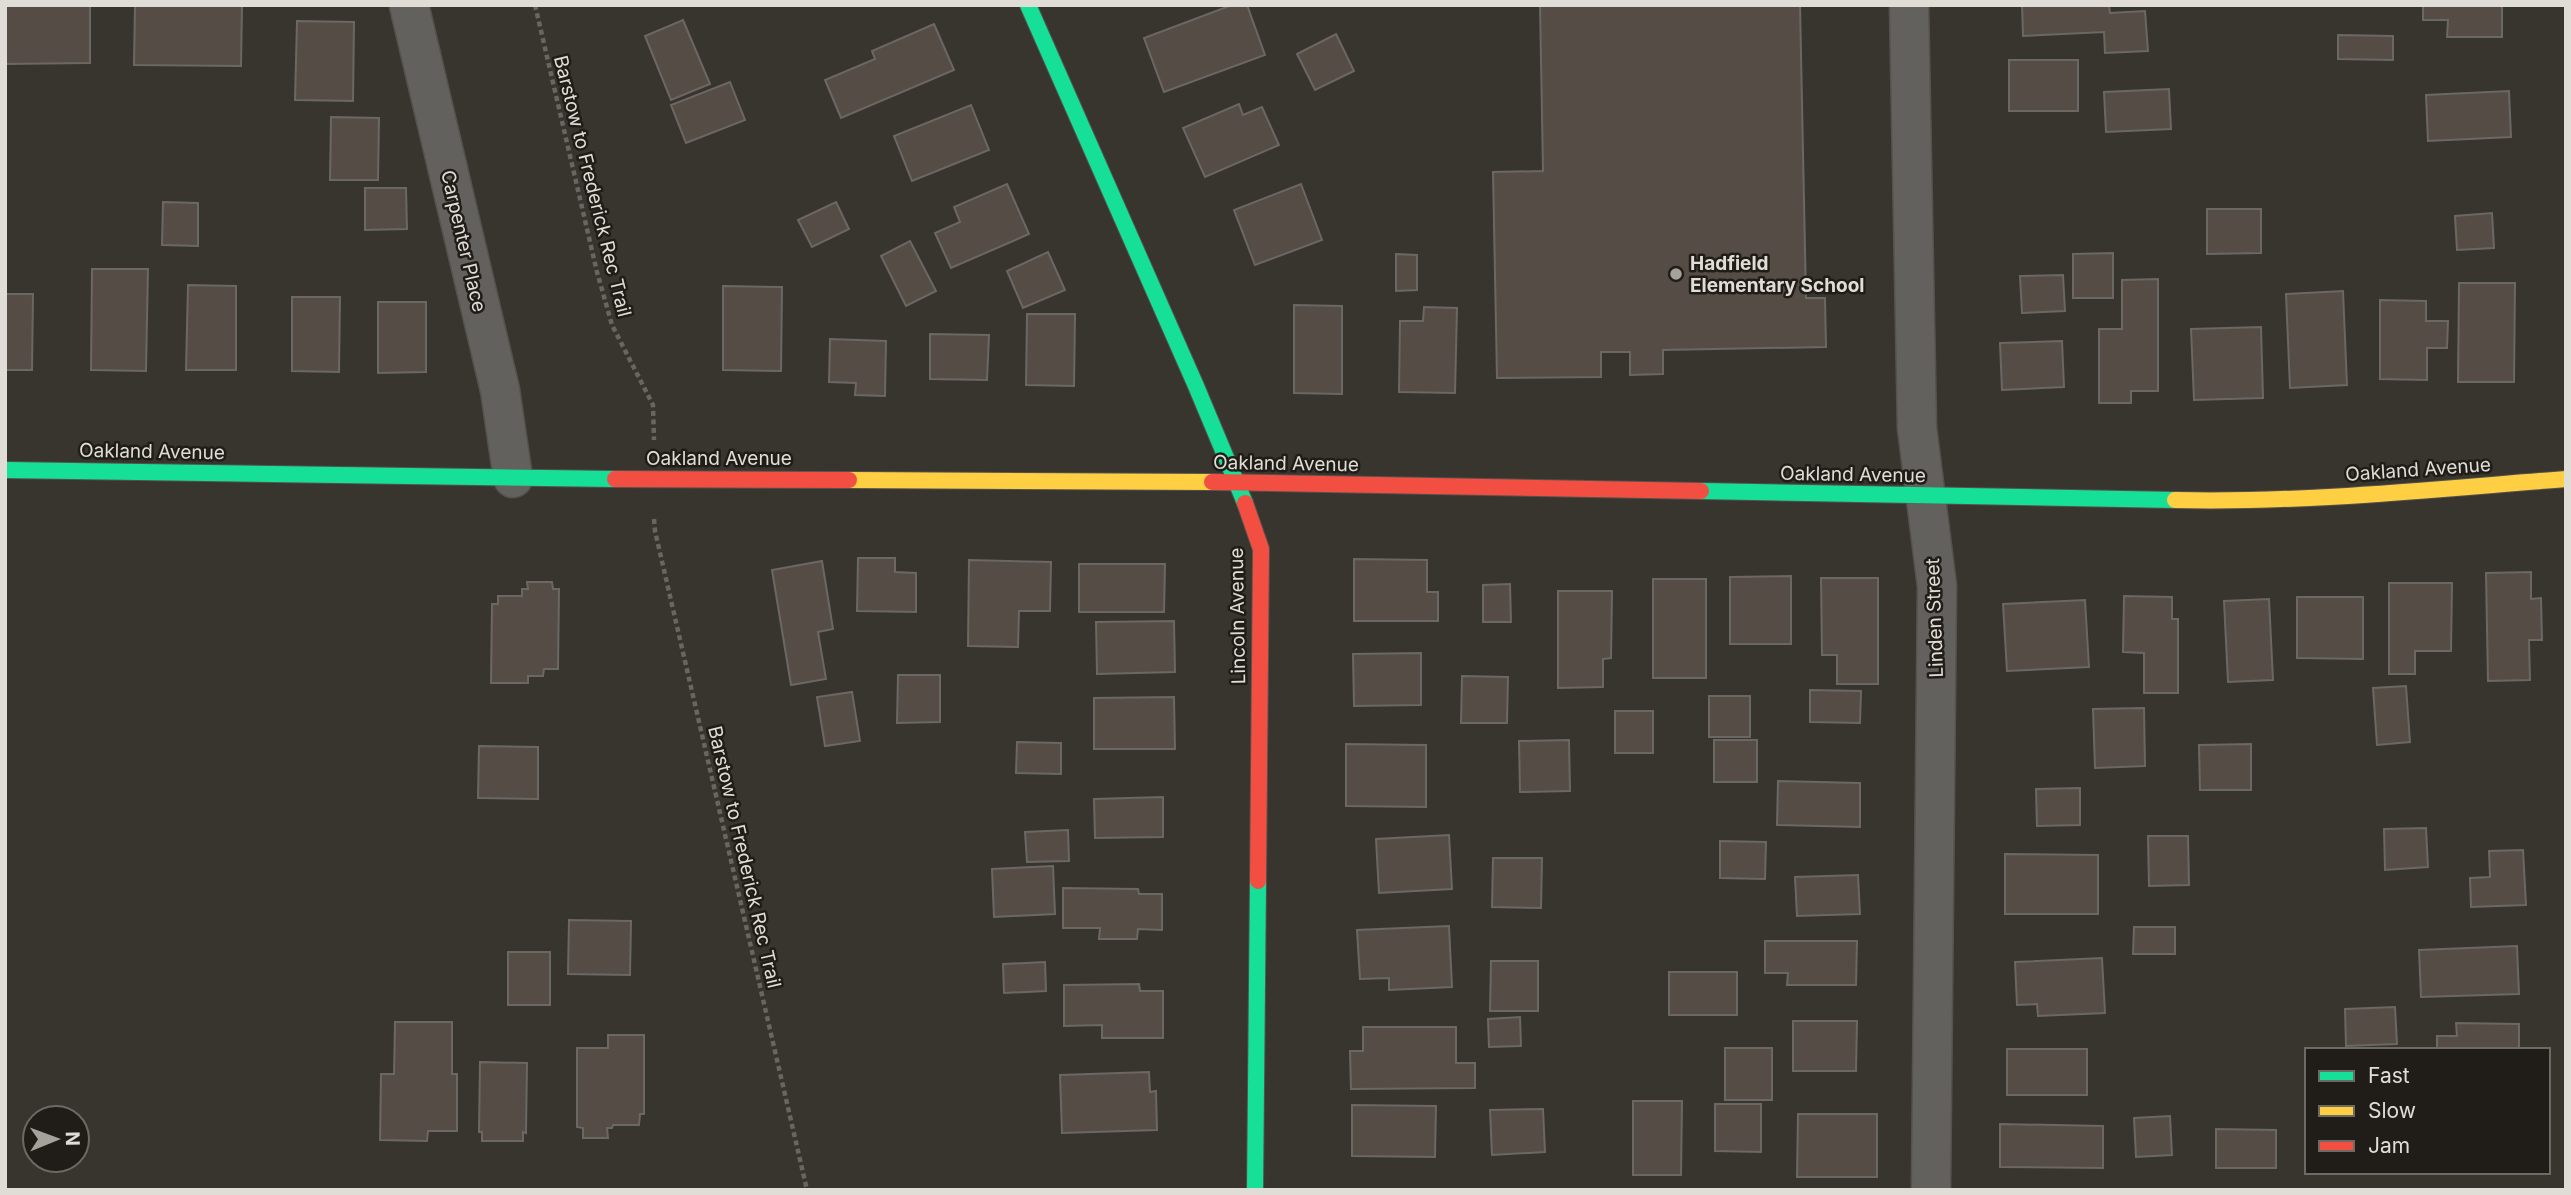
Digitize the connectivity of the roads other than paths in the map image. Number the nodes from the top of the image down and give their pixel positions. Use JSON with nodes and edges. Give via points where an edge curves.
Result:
{"nodes":[{"id":1,"x":409,"y":5,"type":"edge"},
{"id":2,"x":1028,"y":5,"type":"edge"},
{"id":3,"x":1909,"y":5,"type":"edge"},
{"id":4,"x":5,"y":470,"type":"edge"},
{"id":5,"x":513,"y":478,"type":"junction"},
{"id":6,"x":2566,"y":479,"type":"edge"},
{"id":7,"x":1238,"y":484,"type":"junction"},
{"id":8,"x":1925,"y":496,"type":"junction"},
{"id":9,"x":1255,"y":1190,"type":"edge"},
{"id":10,"x":1931,"y":1190,"type":"edge"}],
"edges":[{"from":1,"to":5,"type":"street","name":"Carpenter Place","via":[[500,390]]},
{"from":2,"to":7,"type":"street","name":"Lincoln Avenue"},
{"from":3,"to":8,"type":"street","name":"Linden Street","via":[[1917,428]]},
{"from":4,"to":5,"type":"street","name":"Oakland Avenue"},
{"from":5,"to":7,"type":"street","name":"Oakland Avenue"},
{"from":6,"to":8,"type":"street","name":"Oakland Avenue","via":[[2215,501]]},
{"from":7,"to":8,"type":"street","name":"Oakland Avenue"},
{"from":7,"to":9,"type":"street","name":"Lincoln Avenue","via":[[1261,549]]},
{"from":8,"to":10,"type":"street","name":"Linden Street","via":[[1937,586]]}]}
